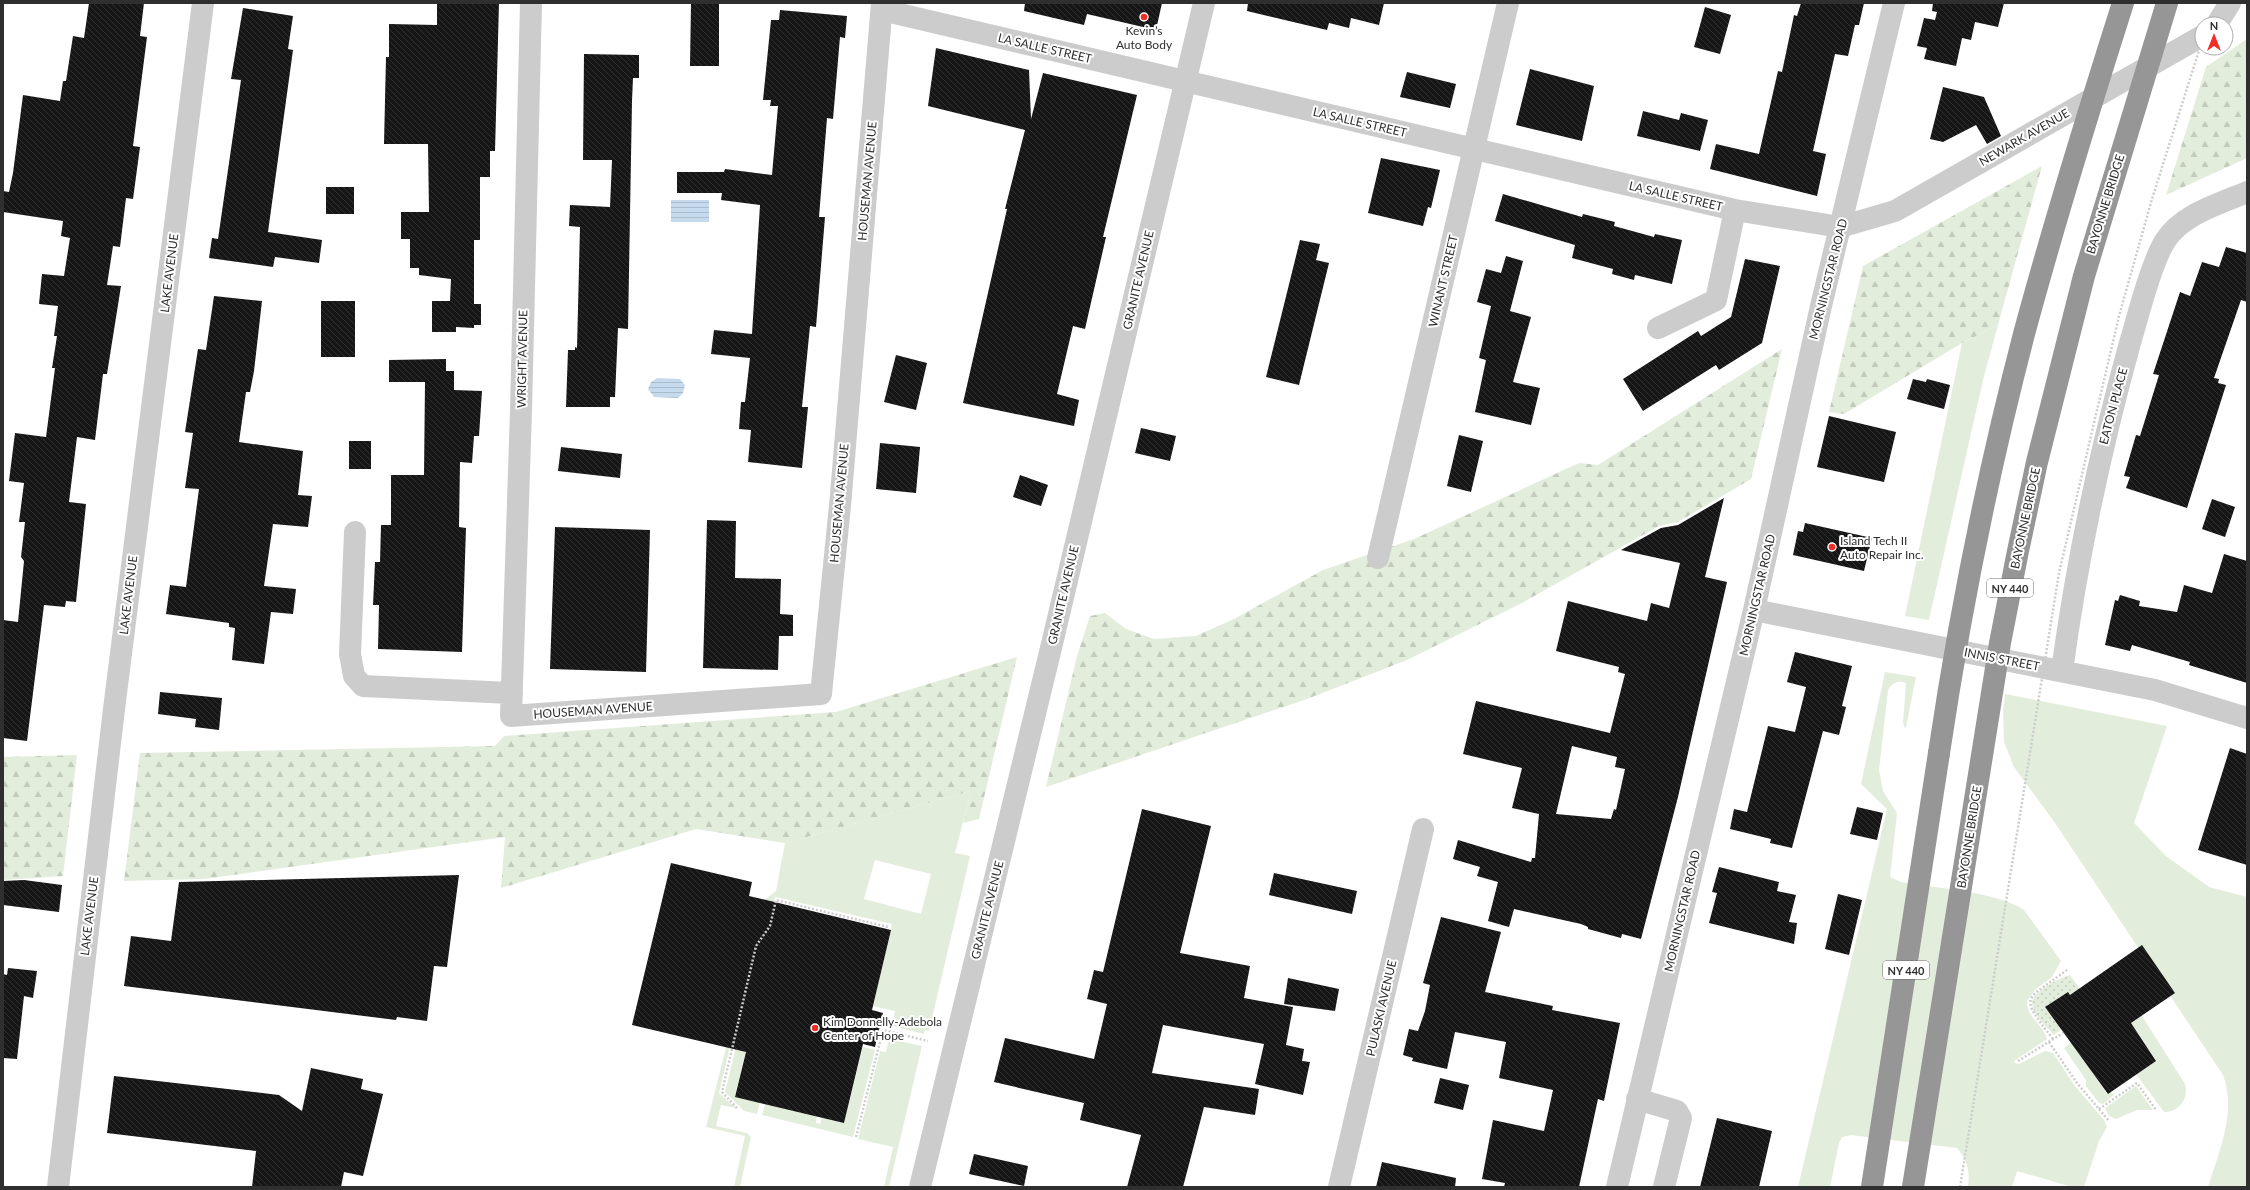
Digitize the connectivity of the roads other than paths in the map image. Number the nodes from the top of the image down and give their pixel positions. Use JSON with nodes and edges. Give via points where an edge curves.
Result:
{"nodes":[{"id":1,"x":203,"y":3,"type":"edge"},
{"id":2,"x":531,"y":3,"type":"edge"},
{"id":3,"x":1204,"y":3,"type":"edge"},
{"id":4,"x":1508,"y":3,"type":"edge"},
{"id":5,"x":1894,"y":3,"type":"edge"},
{"id":6,"x":2123,"y":3,"type":"edge"},
{"id":7,"x":2167,"y":3,"type":"edge"},
{"id":8,"x":2230,"y":3,"type":"edge"},
{"id":9,"x":882,"y":6,"type":"edge"},
{"id":10,"x":2222,"y":16,"type":"edge"},
{"id":11,"x":2194,"y":41,"type":"edge"},
{"id":12,"x":1185,"y":81,"type":"junction"},
{"id":13,"x":1474,"y":149,"type":"junction"},
{"id":14,"x":2247,"y":192,"type":"edge"},
{"id":15,"x":1735,"y":210,"type":"junction"},
{"id":16,"x":1840,"y":227,"type":"junction"},
{"id":17,"x":1658,"y":328,"type":"dead end"},
{"id":18,"x":355,"y":532,"type":"dead end"},
{"id":19,"x":1378,"y":558,"type":"dead end"},
{"id":20,"x":1754,"y":610,"type":"junction"},
{"id":21,"x":2062,"y":671,"type":"junction"},
{"id":22,"x":512,"y":693,"type":"junction"},
{"id":23,"x":511,"y":716,"type":"joint"},
{"id":24,"x":2247,"y":718,"type":"edge"},
{"id":25,"x":1423,"y":830,"type":"dead end"},
{"id":26,"x":1637,"y":1099,"type":"junction"},
{"id":27,"x":58,"y":1187,"type":"edge"},
{"id":28,"x":920,"y":1187,"type":"edge"},
{"id":29,"x":1339,"y":1187,"type":"edge"},
{"id":30,"x":1618,"y":1187,"type":"edge"},
{"id":31,"x":1664,"y":1187,"type":"edge"},
{"id":32,"x":1872,"y":1187,"type":"edge"},
{"id":33,"x":1913,"y":1187,"type":"edge"}],
"edges":[{"from":1,"to":27,"type":"street","name":"LAKE AVENUE","via":[[114,709]]},
{"from":2,"to":22,"type":"street","name":"WRIGHT AVENUE"},
{"from":3,"to":12,"type":"street","name":"GRANITE AVENUE"},
{"from":4,"to":13,"type":"street","name":"WINANT STREET"},
{"from":5,"to":16,"type":"street","name":"MORNINGSTAR ROAD"},
{"from":6,"to":32,"type":"highway","number":"NY 440","bridge":true,"via":[[2050,240],[2020,350],[1981,516],[1946,709]]},
{"from":7,"to":33,"type":"highway","name":"BAYONNE BRIDGE","number":"NY 440","bridge":true,"via":[[2084,276],[2019,544],[1999,651]]},
{"from":8,"to":10,"type":"street"},
{"from":9,"to":12,"type":"street","name":"LA SALLE STREET"},
{"from":9,"to":23,"type":"street","name":"HOUSEMAN AVENUE","via":[[840,506],[821,694]]},
{"from":11,"to":16,"type":"street","name":"NEWARK AVENUE","via":[[1895,211]]},
{"from":12,"to":13,"type":"street","name":"LA SALLE STREET"},
{"from":12,"to":28,"type":"street","name":"GRANITE AVENUE"},
{"from":13,"to":15,"type":"street","name":"LA SALLE STREET"},
{"from":13,"to":19,"type":"street","name":"WINANT STREET"},
{"from":14,"to":21,"type":"street","name":"EATON PLACE","via":[[2188,219],[2171,234],[2159,253],[2108,424],[2073,592]]},
{"from":15,"to":16,"type":"street","name":"LA SALLE STREET"},
{"from":15,"to":17,"type":"street","via":[[1716,300]]},
{"from":16,"to":20,"type":"street","name":"MORNINGSTAR ROAD"},
{"from":18,"to":22,"type":"street","via":[[350,654],[354,676],[363,686]]},
{"from":20,"to":21,"type":"street","name":"INNIS STREET"},
{"from":20,"to":26,"type":"street","name":"MORNINGSTAR ROAD"},
{"from":21,"to":24,"type":"street","name":"INNIS STREET","via":[[2155,690]]},
{"from":22,"to":23,"type":"street","name":"WRIGHT AVENUE"},
{"from":25,"to":29,"type":"street","name":"PULASKI AVENUE"},
{"from":26,"to":30,"type":"street","name":"MORNINGSTAR ROAD"},
{"from":26,"to":31,"type":"street","via":[[1677,1111],[1681,1118]]}]}
